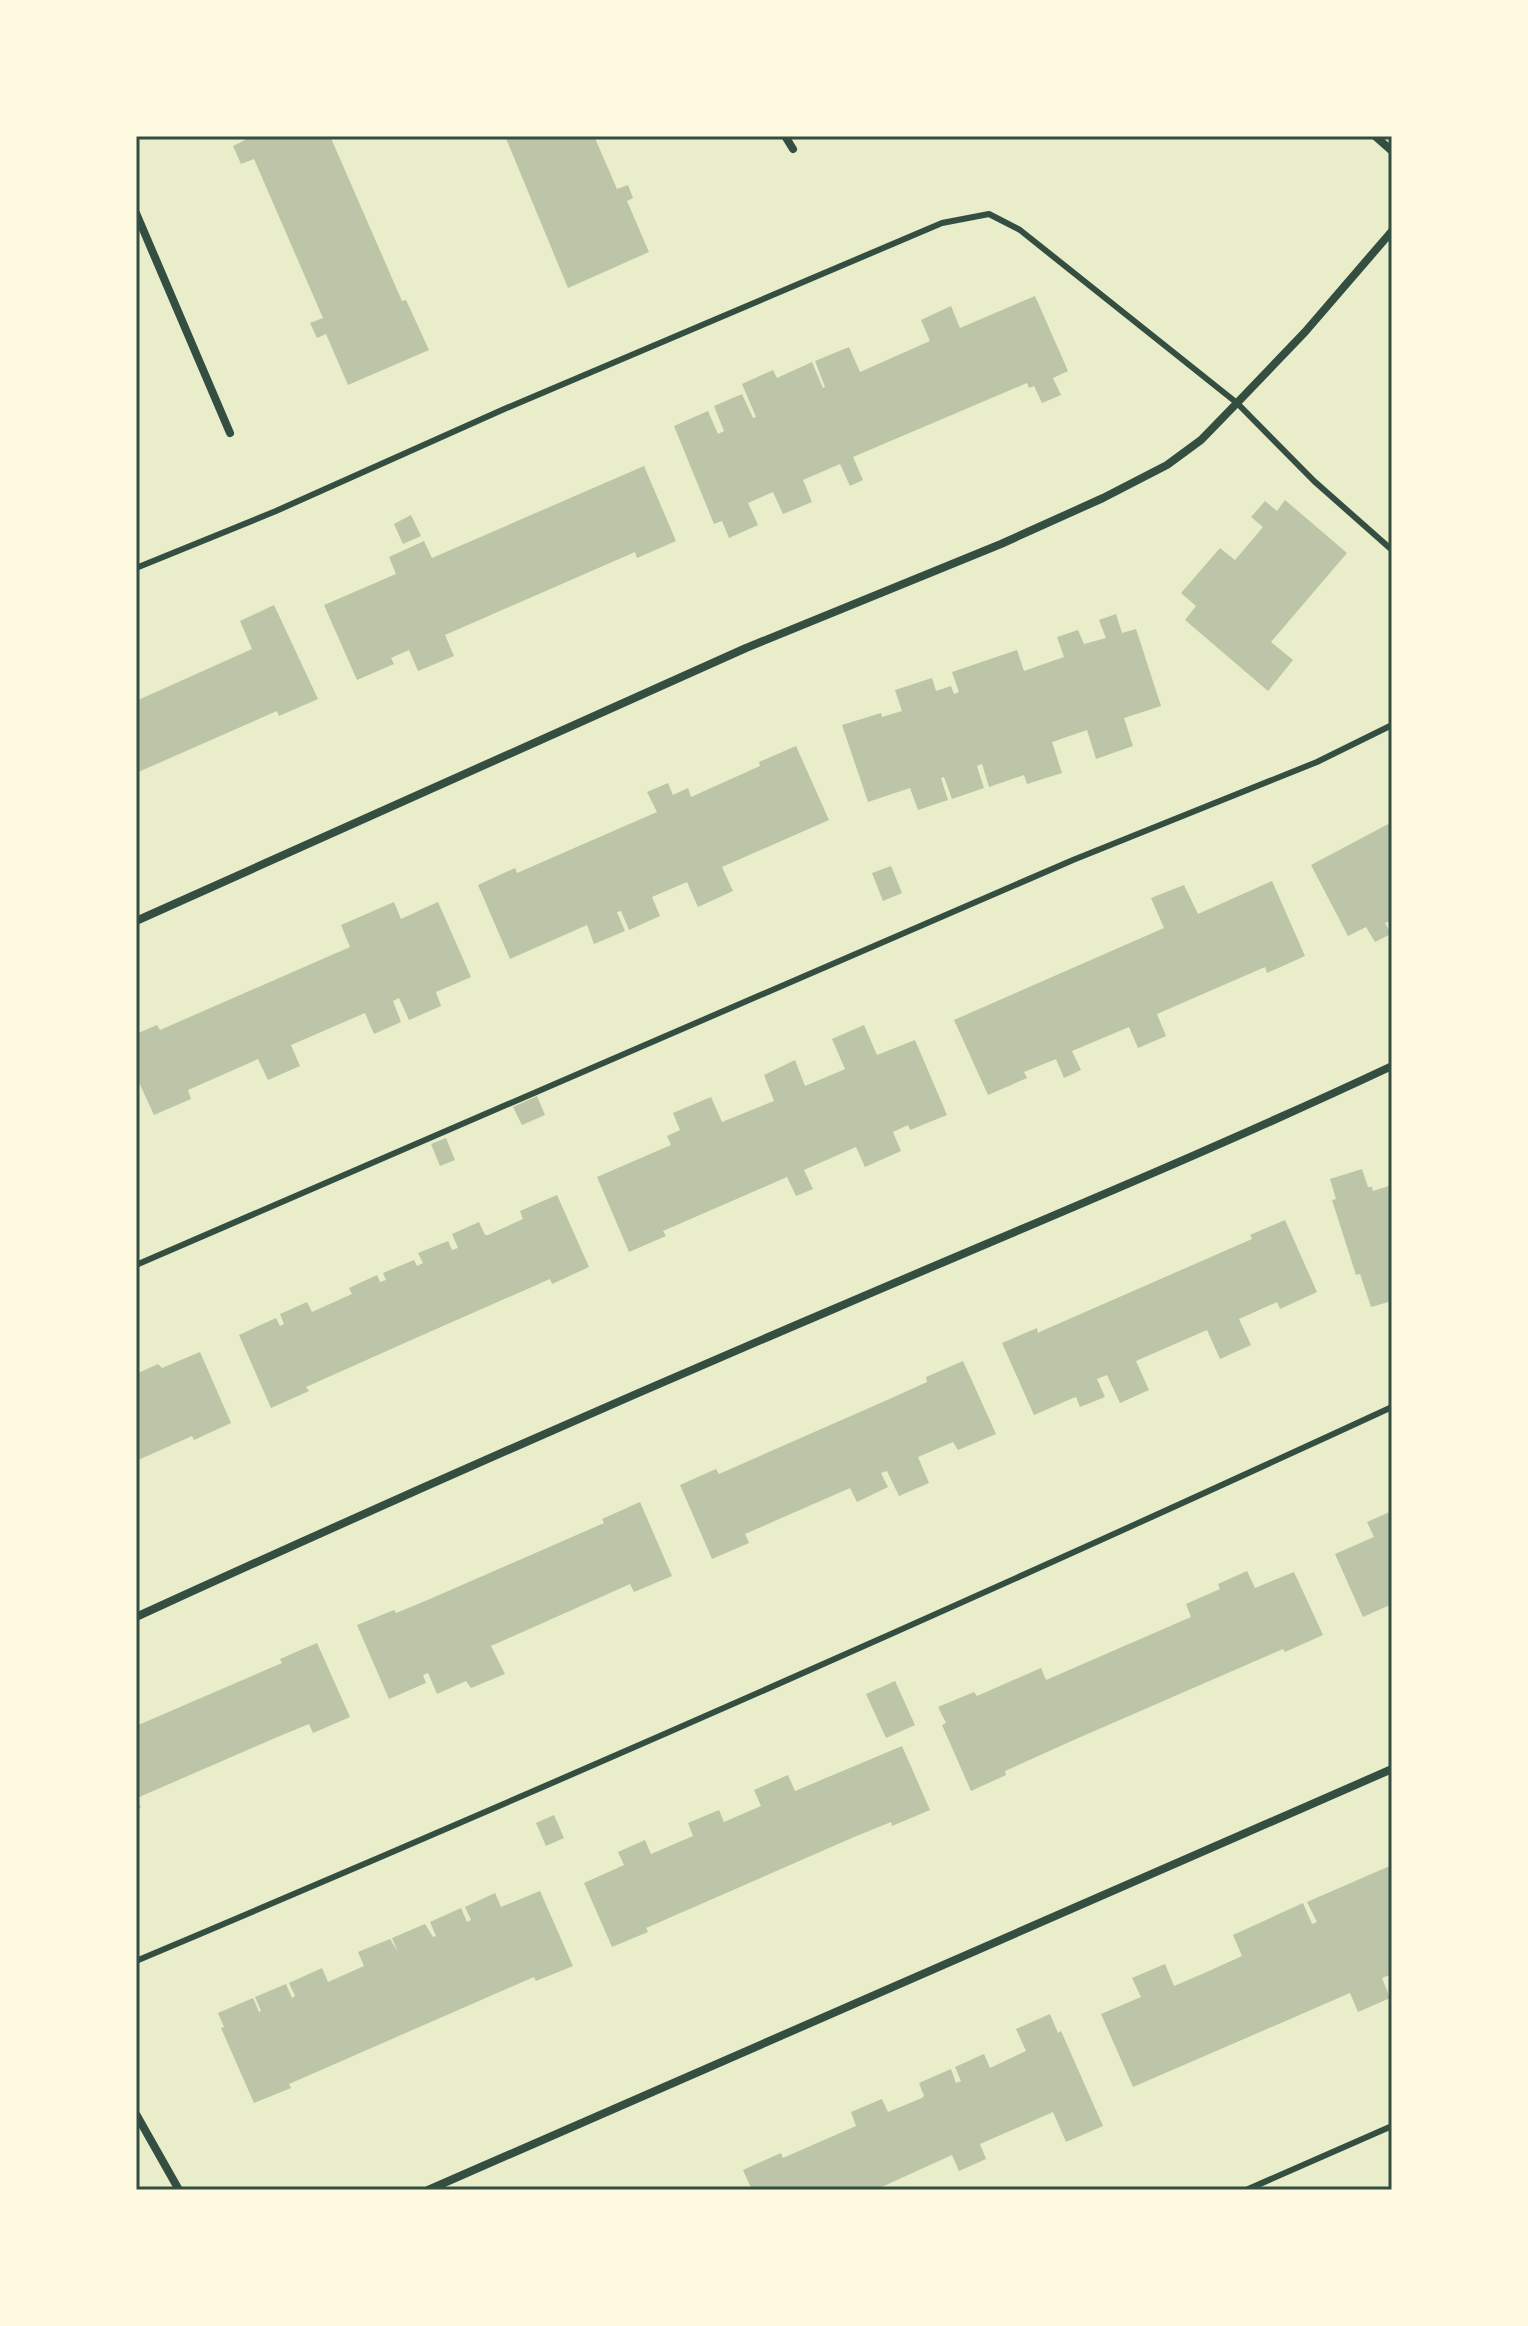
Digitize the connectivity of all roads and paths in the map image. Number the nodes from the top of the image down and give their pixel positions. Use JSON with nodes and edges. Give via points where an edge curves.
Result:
{"nodes":[{"id":1,"x":785,"y":136,"type":"edge"},
{"id":2,"x":1375,"y":136,"type":"edge"},
{"id":3,"x":793,"y":149,"type":"dead end"},
{"id":4,"x":1392,"y":151,"type":"edge"},
{"id":5,"x":136,"y":213,"type":"edge"},
{"id":6,"x":1392,"y":231,"type":"edge"},
{"id":7,"x":1237,"y":403,"type":"junction"},
{"id":8,"x":230,"y":433,"type":"dead end"},
{"id":9,"x":1392,"y":550,"type":"edge"},
{"id":10,"x":136,"y":568,"type":"edge"},
{"id":11,"x":1392,"y":725,"type":"edge"},
{"id":12,"x":136,"y":921,"type":"edge"},
{"id":13,"x":1392,"y":1066,"type":"edge"},
{"id":14,"x":136,"y":1265,"type":"edge"},
{"id":15,"x":1392,"y":1407,"type":"edge"},
{"id":16,"x":136,"y":1617,"type":"edge"},
{"id":17,"x":1392,"y":1769,"type":"edge"},
{"id":18,"x":136,"y":1961,"type":"edge"},
{"id":19,"x":136,"y":2114,"type":"edge"},
{"id":20,"x":1392,"y":2126,"type":"edge"},
{"id":21,"x":179,"y":2190,"type":"edge"},
{"id":22,"x":428,"y":2190,"type":"edge"},
{"id":23,"x":1246,"y":2190,"type":"edge"}],
"edges":[{"from":1,"to":3,"type":"street"},
{"from":2,"to":4,"type":"street"},
{"from":5,"to":8,"type":"street"},
{"from":6,"to":7,"type":"street"},
{"from":7,"to":9,"type":"lane"},
{"from":7,"to":10,"type":"lane","via":[[1020,230],[989,214],[942,223],[833,268]]},
{"from":7,"to":12,"type":"street","via":[[1167,465],[1103,498],[746,648]]},
{"from":11,"to":14,"type":"lane","via":[[1317,762],[1073,860]]},
{"from":13,"to":16,"type":"street"},
{"from":15,"to":18,"type":"lane","via":[[714,1714]]},
{"from":17,"to":22,"type":"street"},
{"from":19,"to":21,"type":"street"},
{"from":20,"to":23,"type":"lane"}]}
